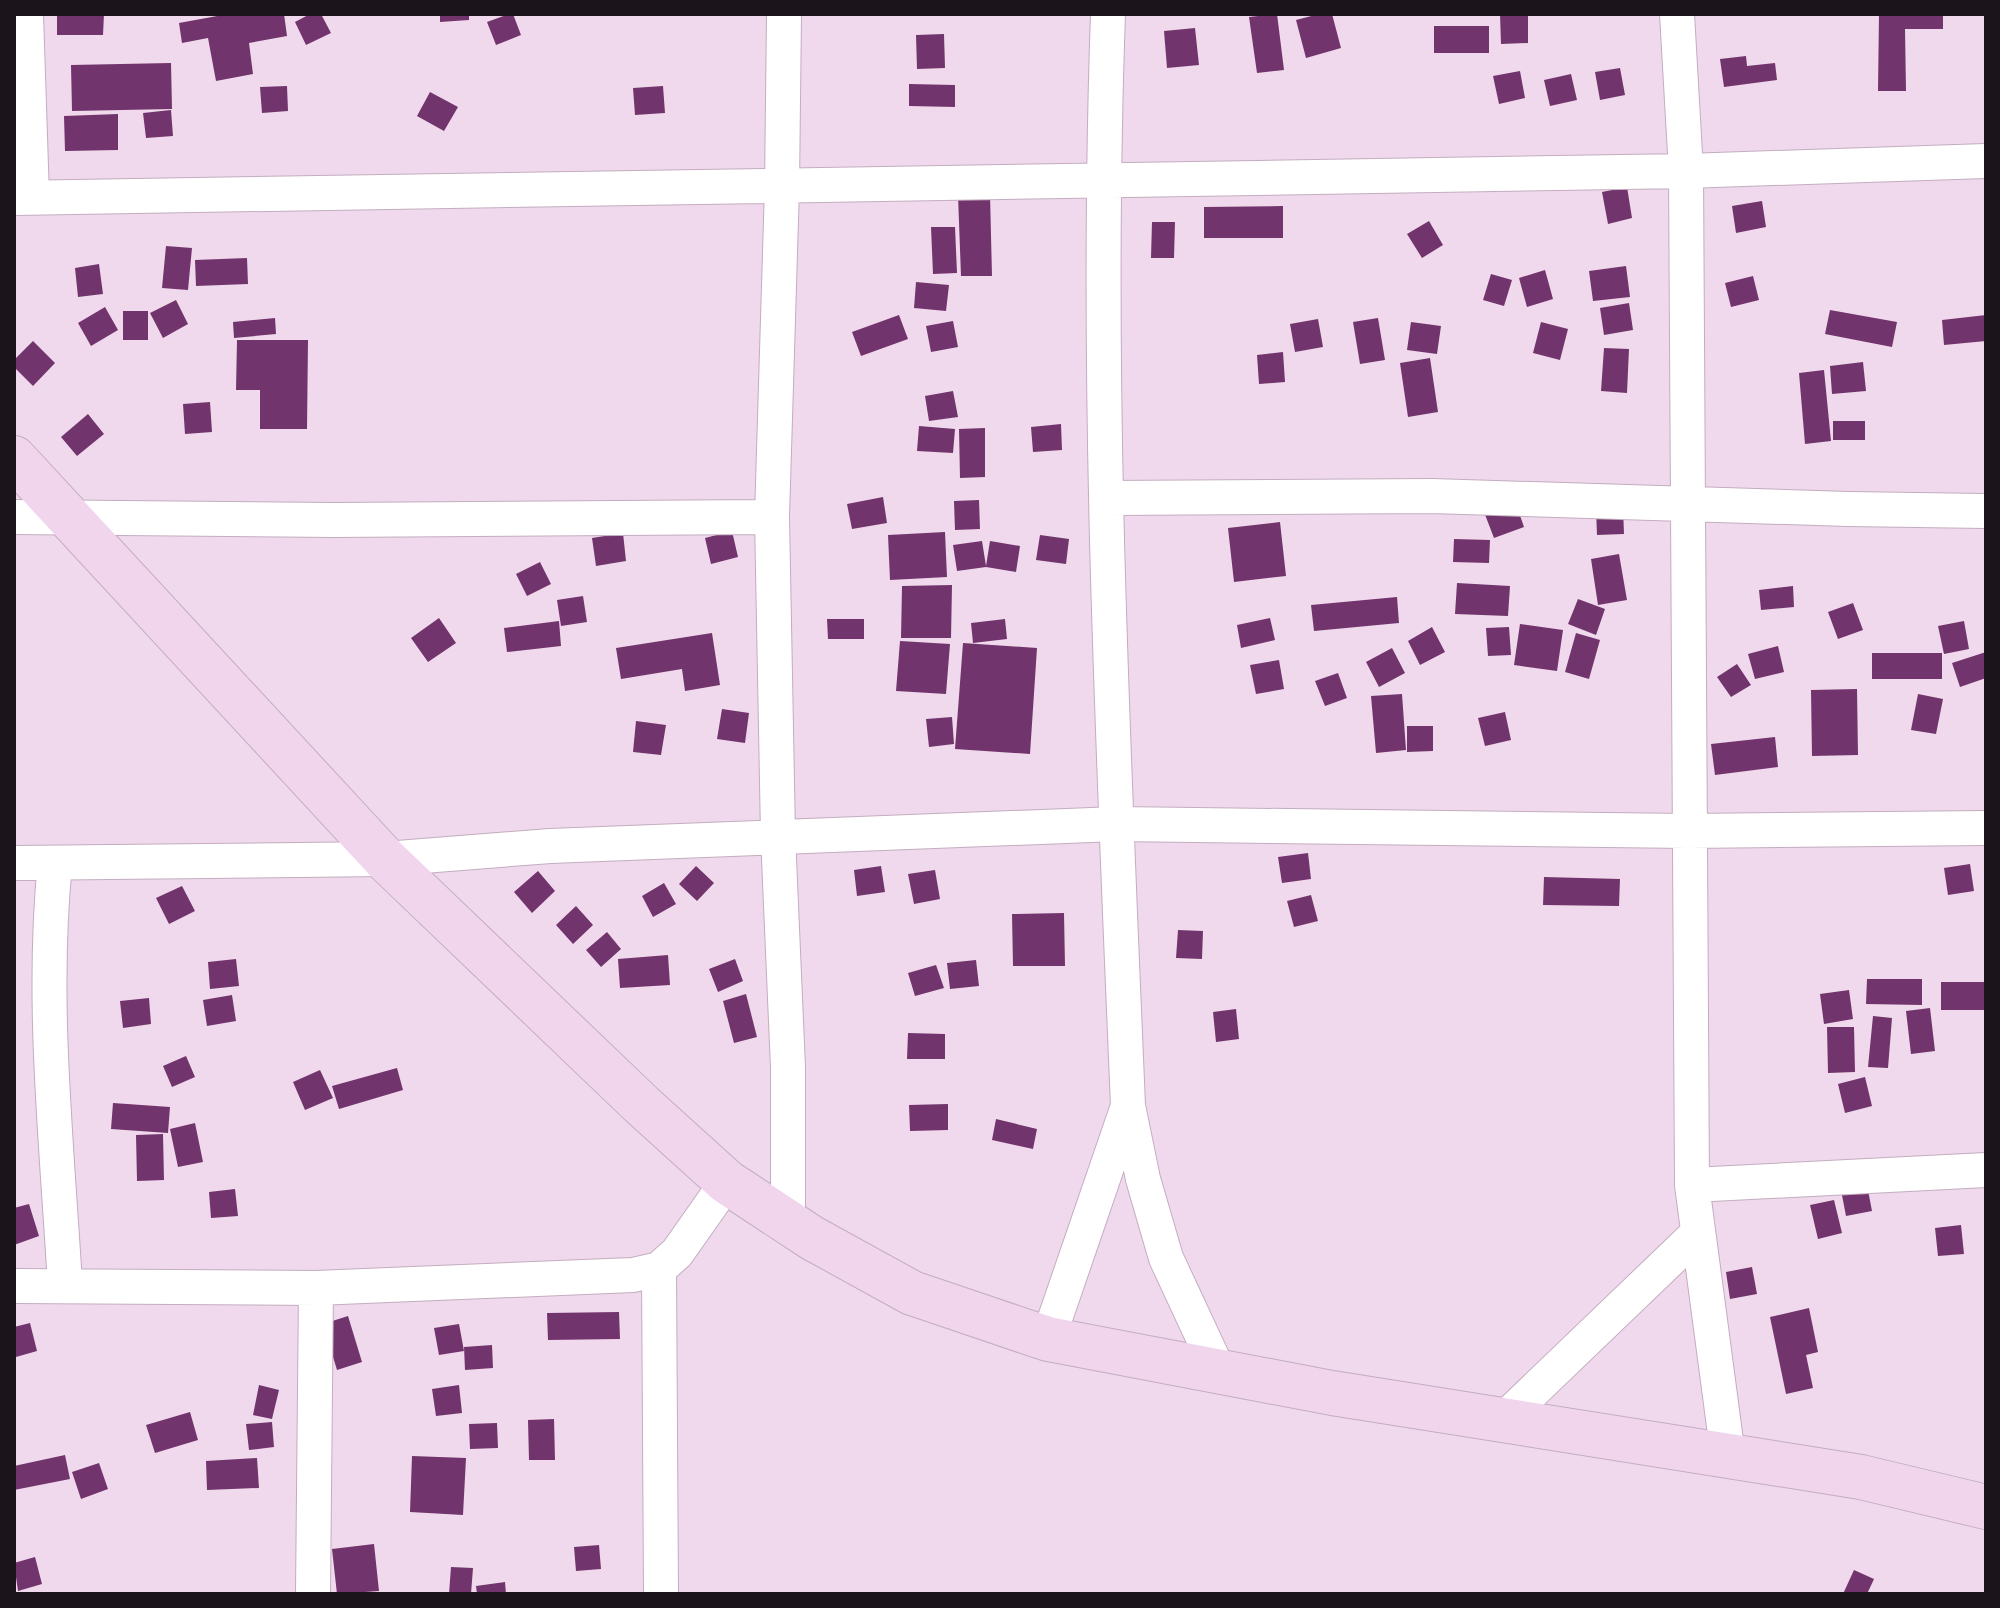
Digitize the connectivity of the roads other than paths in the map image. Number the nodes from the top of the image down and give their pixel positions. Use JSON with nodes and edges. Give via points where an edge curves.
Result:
{"nodes":[{"id":1,"x":26,"y":14,"type":"edge"},
{"id":2,"x":784,"y":14,"type":"edge"},
{"id":3,"x":1108,"y":14,"type":"edge"},
{"id":4,"x":1677,"y":14,"type":"edge"},
{"id":5,"x":1986,"y":161,"type":"edge"},
{"id":6,"x":1686,"y":171,"type":"junction"},
{"id":7,"x":1102,"y":181,"type":"junction"},
{"id":8,"x":782,"y":187,"type":"junction"},
{"id":9,"x":23,"y":198,"type":"edge"},
{"id":10,"x":14,"y":458,"type":"edge"},
{"id":11,"x":1107,"y":498,"type":"junction"},
{"id":12,"x":1687,"y":503,"type":"junction"},
{"id":13,"x":1986,"y":511,"type":"edge"},
{"id":14,"x":14,"y":517,"type":"edge"},
{"id":15,"x":69,"y":517,"type":"junction"},
{"id":16,"x":772,"y":517,"type":"junction"},
{"id":17,"x":1117,"y":824,"type":"junction"},
{"id":18,"x":1986,"y":828,"type":"edge"},
{"id":19,"x":1688,"y":831,"type":"junction"},
{"id":20,"x":778,"y":835,"type":"junction"},
{"id":21,"x":385,"y":859,"type":"junction"},
{"id":22,"x":14,"y":863,"type":"edge"},
{"id":23,"x":55,"y":863,"type":"junction"},
{"id":24,"x":1128,"y":1106,"type":"junction"},
{"id":25,"x":1986,"y":1170,"type":"edge"},
{"id":26,"x":727,"y":1182,"type":"junction"},
{"id":27,"x":1692,"y":1185,"type":"junction"},
{"id":28,"x":788,"y":1222,"type":"junction"},
{"id":29,"x":1698,"y":1233,"type":"junction"},
{"id":30,"x":659,"y":1269,"type":"junction"},
{"id":31,"x":65,"y":1285,"type":"junction"},
{"id":32,"x":14,"y":1286,"type":"edge"},
{"id":33,"x":316,"y":1288,"type":"junction"},
{"id":34,"x":1048,"y":1339,"type":"junction"},
{"id":35,"x":1219,"y":1372,"type":"junction"},
{"id":36,"x":1502,"y":1421,"type":"junction"},
{"id":37,"x":1728,"y":1456,"type":"junction"},
{"id":38,"x":1986,"y":1507,"type":"edge"},
{"id":39,"x":313,"y":1594,"type":"edge"},
{"id":40,"x":661,"y":1594,"type":"edge"}],
"edges":[{"from":1,"to":9,"type":"street"},
{"from":2,"to":8,"type":"street"},
{"from":3,"to":7,"type":"street"},
{"from":4,"to":6,"type":"street"},
{"from":5,"to":6,"type":"street"},
{"from":6,"to":7,"type":"street"},
{"from":6,"to":12,"type":"street"},
{"from":7,"to":8,"type":"street"},
{"from":7,"to":11,"type":"street"},
{"from":8,"to":9,"type":"street"},
{"from":8,"to":16,"type":"street"},
{"from":10,"to":15,"type":"main road"},
{"from":11,"to":12,"type":"street","via":[[1432,496]]},
{"from":11,"to":17,"type":"street"},
{"from":12,"to":13,"type":"street"},
{"from":12,"to":19,"type":"street"},
{"from":14,"to":15,"type":"street"},
{"from":15,"to":16,"type":"street"},
{"from":15,"to":21,"type":"main road"},
{"from":16,"to":20,"type":"street"},
{"from":17,"to":19,"type":"street"},
{"from":17,"to":20,"type":"street"},
{"from":17,"to":24,"type":"street"},
{"from":18,"to":19,"type":"street"},
{"from":19,"to":27,"type":"street"},
{"from":20,"to":21,"type":"street"},
{"from":20,"to":28,"type":"street"},
{"from":21,"to":23,"type":"street"},
{"from":21,"to":26,"type":"main road"},
{"from":22,"to":23,"type":"street"},
{"from":23,"to":31,"type":"street","via":[[50,1014]]},
{"from":24,"to":34,"type":"street"},
{"from":24,"to":35,"type":"street","via":[[1166,1258]]},
{"from":25,"to":27,"type":"street"},
{"from":26,"to":28,"type":"main road"},
{"from":26,"to":30,"type":"street","via":[[677,1253]]},
{"from":27,"to":29,"type":"street"},
{"from":28,"to":34,"type":"main road","via":[[912,1293]]},
{"from":29,"to":36,"type":"street"},
{"from":29,"to":37,"type":"street"},
{"from":30,"to":33,"type":"street","via":[[633,1275]]},
{"from":30,"to":40,"type":"street"},
{"from":31,"to":32,"type":"street"},
{"from":31,"to":33,"type":"street"},
{"from":33,"to":39,"type":"street"},
{"from":34,"to":35,"type":"main road"},
{"from":35,"to":36,"type":"main road"},
{"from":36,"to":37,"type":"main road"},
{"from":37,"to":38,"type":"main road","via":[[1861,1477]]}]}
